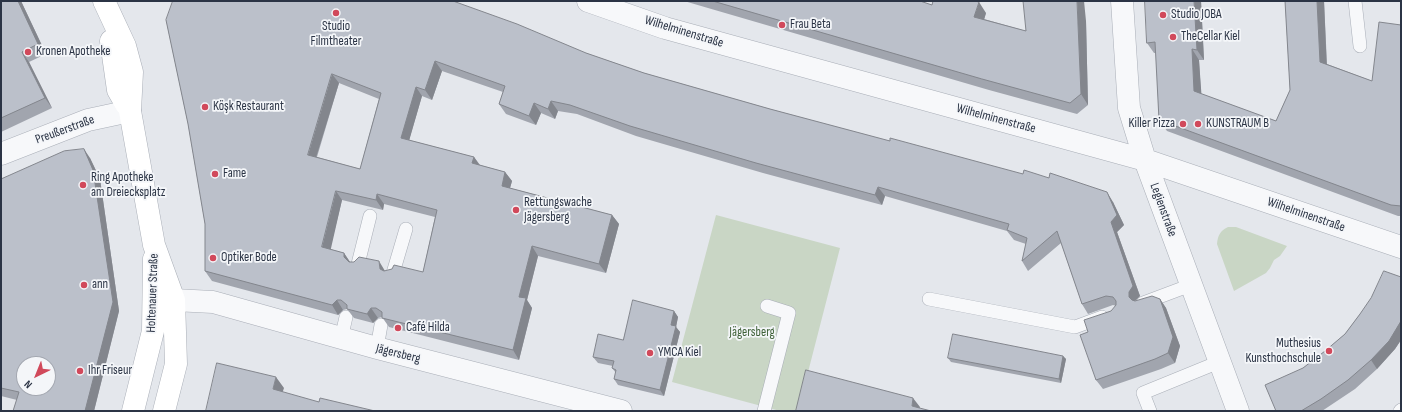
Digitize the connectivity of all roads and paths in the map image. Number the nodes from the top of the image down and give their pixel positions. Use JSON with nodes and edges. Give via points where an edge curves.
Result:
{"nodes":[{"id":1,"x":103,"y":1,"type":"edge"},
{"id":2,"x":588,"y":1,"type":"edge"},
{"id":3,"x":1122,"y":1,"type":"edge"},
{"id":4,"x":1355,"y":1,"type":"edge"},
{"id":5,"x":1360,"y":46,"type":"dead end"},
{"id":6,"x":130,"y":111,"type":"junction"},
{"id":7,"x":1,"y":154,"type":"edge"},
{"id":8,"x":1145,"y":160,"type":"junction"},
{"id":9,"x":370,"y":216,"type":"edge"},
{"id":10,"x":406,"y":229,"type":"dead end"},
{"id":11,"x":154,"y":245,"type":"junction"},
{"id":12,"x":1401,"y":247,"type":"edge"},
{"id":13,"x":358,"y":264,"type":"edge"},
{"id":14,"x":393,"y":273,"type":"edge"},
{"id":15,"x":1191,"y":285,"type":"junction"},
{"id":16,"x":930,"y":298,"type":"dead end"},
{"id":17,"x":174,"y":300,"type":"junction"},
{"id":18,"x":1143,"y":303,"type":"edge"},
{"id":19,"x":767,"y":306,"type":"dead end"},
{"id":20,"x":1115,"y":313,"type":"edge"},
{"id":21,"x":346,"y":317,"type":"edge"},
{"id":22,"x":381,"y":325,"type":"edge"},
{"id":23,"x":341,"y":339,"type":"junction"},
{"id":24,"x":377,"y":348,"type":"junction"},
{"id":25,"x":1219,"y":362,"type":"junction"},
{"id":26,"x":133,"y":411,"type":"edge"},
{"id":27,"x":164,"y":411,"type":"edge"},
{"id":28,"x":621,"y":411,"type":"edge"},
{"id":29,"x":764,"y":411,"type":"edge"},
{"id":30,"x":1150,"y":411,"type":"edge"},
{"id":31,"x":1238,"y":411,"type":"edge"}],
"edges":[{"from":1,"to":6,"type":"main road","name":"Holtenauer Straße","via":[[118,90]]},
{"from":2,"to":8,"type":"street","name":"Wilhelminenstraße","via":[[665,28]]},
{"from":3,"to":8,"type":"street","name":"Legienstraße","via":[[1129,108]]},
{"from":4,"to":5,"type":"lane"},
{"from":6,"to":7,"type":"street","name":"Preußerstraße","via":[[88,120]]},
{"from":6,"to":11,"type":"main road","name":"Holtenauer Straße"},
{"from":8,"to":12,"type":"street","name":"Wilhelminenstraße"},
{"from":8,"to":15,"type":"street","name":"Legienstraße"},
{"from":9,"to":13,"type":"lane"},
{"from":10,"to":14,"type":"lane"},
{"from":11,"to":17,"type":"main road","name":"Holtenauer Straße"},
{"from":11,"to":26,"type":"main road","name":"Holtenauer Straße","via":[[154,331]]},
{"from":15,"to":18,"type":"lane"},
{"from":15,"to":25,"type":"street","name":"Legienstraße"},
{"from":16,"to":20,"type":"lane","via":[[1075,327]]},
{"from":17,"to":23,"type":"street","name":"Jägersberg","via":[[213,302]]},
{"from":17,"to":27,"type":"main road","name":"Holtenauer Straße","via":[[176,364]]},
{"from":19,"to":29,"type":"lane","via":[[789,313]]},
{"from":21,"to":23,"type":"lane"},
{"from":22,"to":24,"type":"lane"},
{"from":23,"to":24,"type":"street","name":"Jägersberg"},
{"from":24,"to":28,"type":"street","name":"Jägersberg"},
{"from":25,"to":30,"type":"lane","via":[[1143,393]]},
{"from":25,"to":31,"type":"street","name":"Legienstraße"}]}
